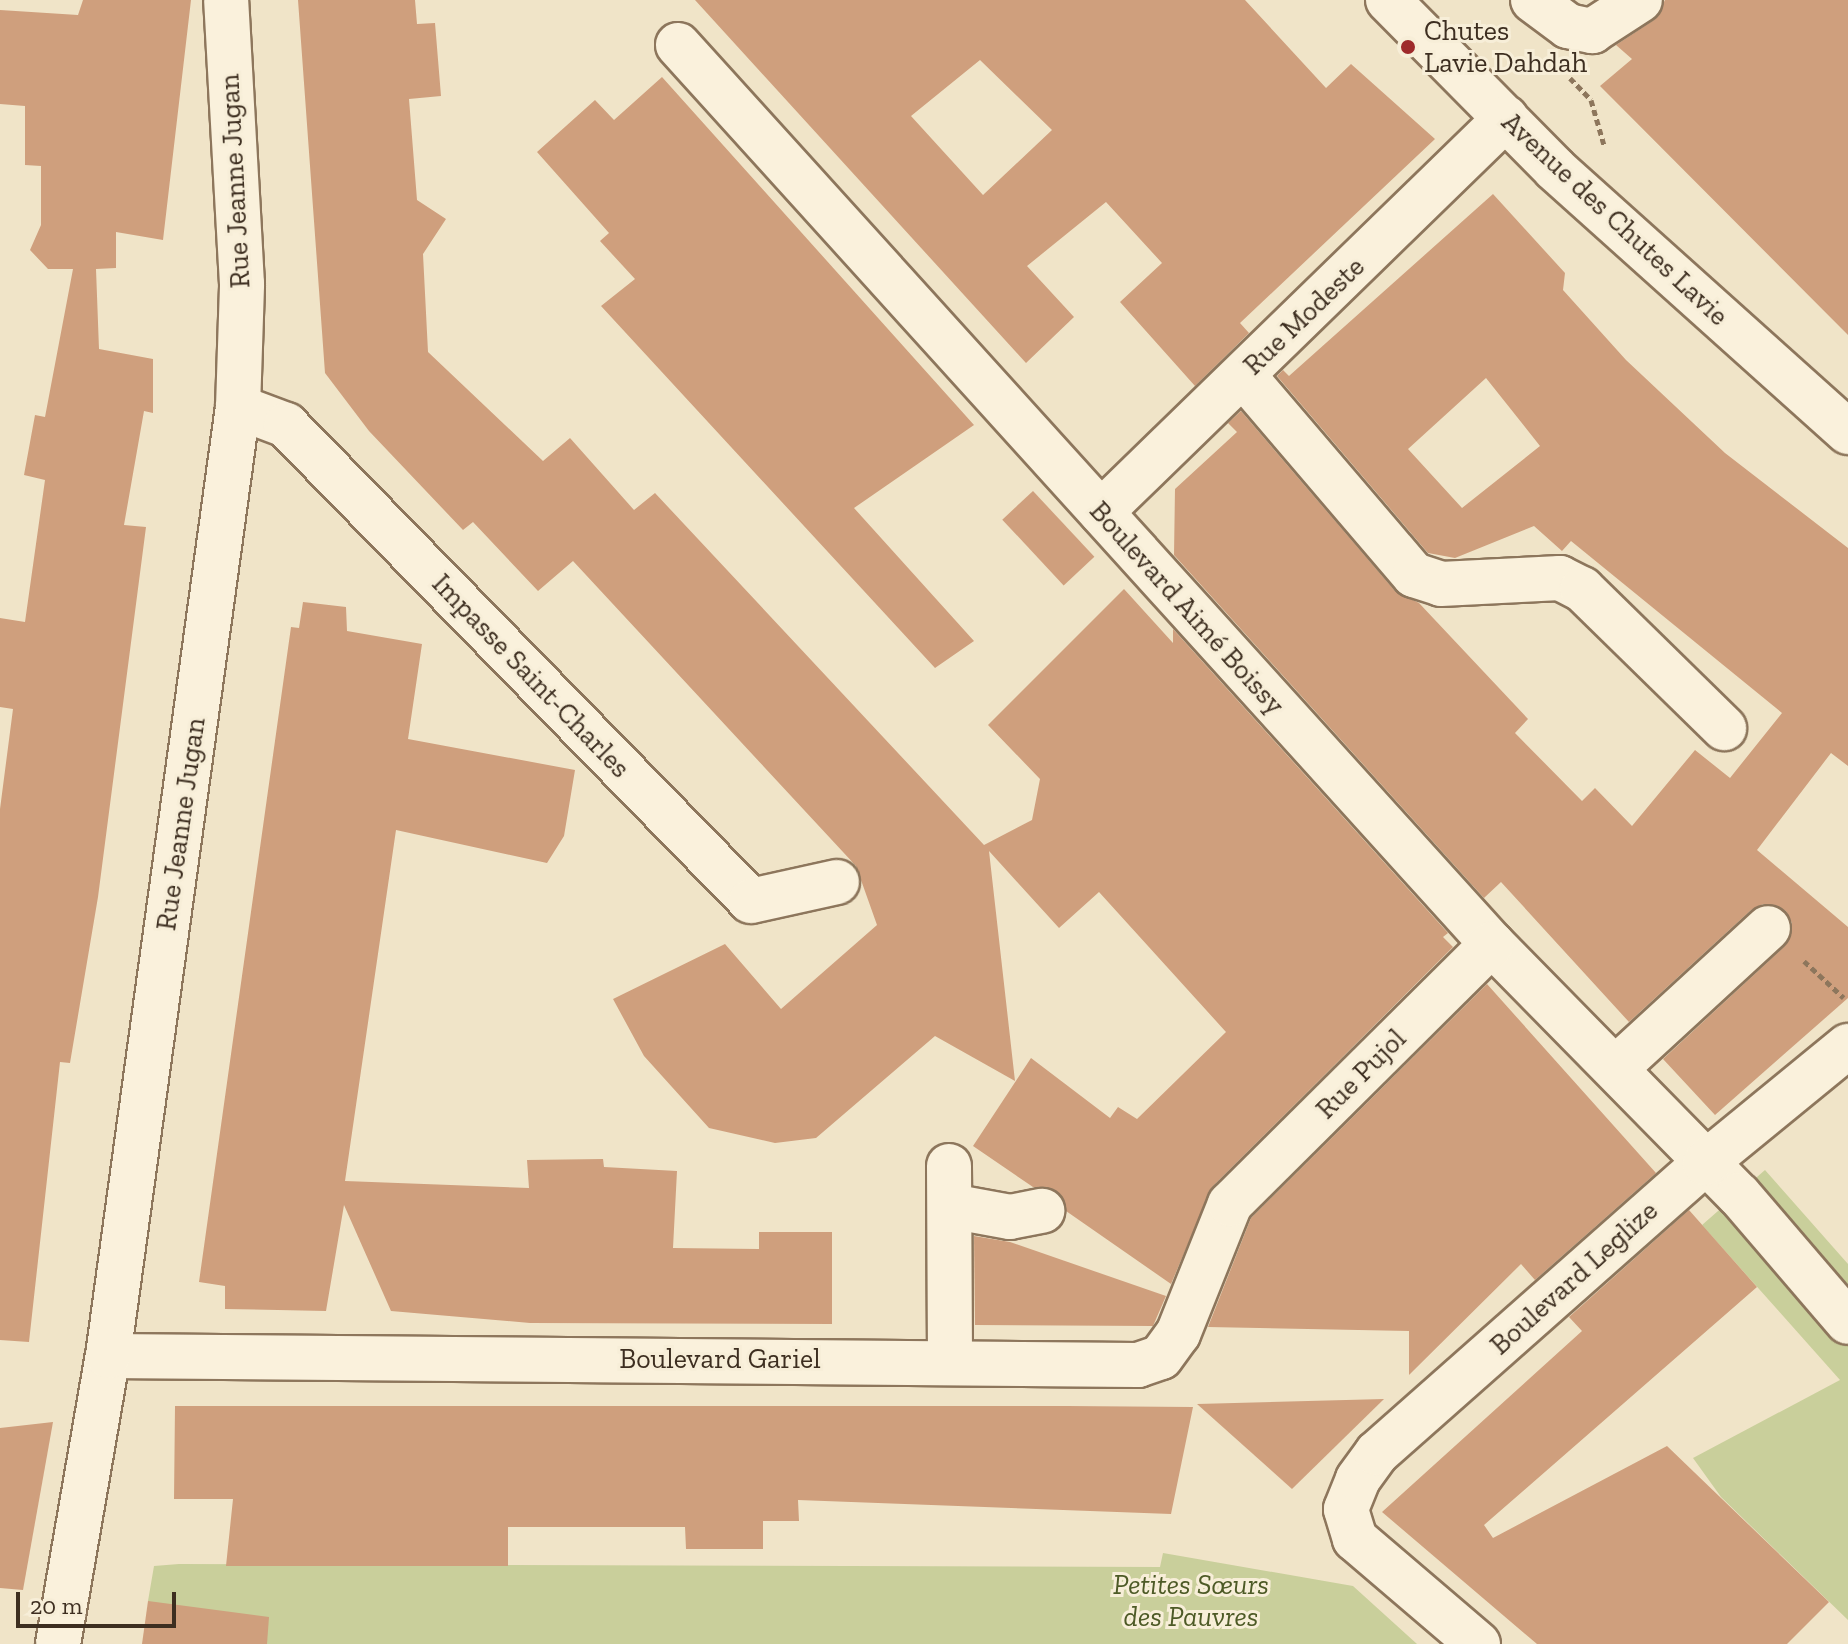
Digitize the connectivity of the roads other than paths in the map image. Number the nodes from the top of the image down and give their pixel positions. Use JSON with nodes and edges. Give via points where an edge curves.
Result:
{"nodes":[{"id":1,"x":226,"y":0,"type":"edge"},
{"id":2,"x":1388,"y":0,"type":"edge"},
{"id":3,"x":1533,"y":0,"type":"edge"},
{"id":4,"x":1640,"y":0,"type":"edge"},
{"id":5,"x":678,"y":45,"type":"dead end"},
{"id":6,"x":1506,"y":118,"type":"junction"},
{"id":7,"x":1243,"y":375,"type":"junction"},
{"id":8,"x":238,"y":407,"type":"junction"},
{"id":9,"x":1848,"y":432,"type":"edge"},
{"id":10,"x":1101,"y":512,"type":"junction"},
{"id":11,"x":1724,"y":728,"type":"dead end"},
{"id":12,"x":837,"y":882,"type":"dead end"},
{"id":13,"x":1768,"y":928,"type":"road end"},
{"id":14,"x":1492,"y":944,"type":"junction"},
{"id":15,"x":1848,"y":1046,"type":"edge"},
{"id":16,"x":1617,"y":1067,"type":"junction"},
{"id":17,"x":1705,"y":1163,"type":"junction"},
{"id":18,"x":1230,"y":1204,"type":"joint"},
{"id":19,"x":1042,"y":1211,"type":"dead end"},
{"id":20,"x":1848,"y":1322,"type":"edge"},
{"id":21,"x":108,"y":1356,"type":"junction"},
{"id":22,"x":950,"y":1360,"type":"junction"},
{"id":23,"x":58,"y":1644,"type":"edge"},
{"id":24,"x":1478,"y":1644,"type":"edge"}],
"edges":[{"from":1,"to":8,"type":"street","name":"Rue Jeanne Jugan","via":[[242,284]]},
{"from":2,"to":6,"type":"street","name":"Avenue des Chutes Lavie"},
{"from":3,"to":4,"type":"street","via":[[1568,26],[1592,31]]},
{"from":5,"to":10,"type":"street","name":"Boulevard Aimé Boissy"},
{"from":6,"to":7,"type":"street","name":"Rue Modeste"},
{"from":6,"to":9,"type":"street","name":"Avenue des Chutes Lavie"},
{"from":7,"to":10,"type":"street","name":"Rue Modeste"},
{"from":7,"to":11,"type":"street","via":[[1414,575],[1441,584],[1560,578],[1582,589]]},
{"from":8,"to":12,"type":"street","name":"Impasse Saint-Charles","via":[[286,425],[751,901]]},
{"from":8,"to":21,"type":"street","name":"Rue Jeanne Jugan"},
{"from":10,"to":14,"type":"street","name":"Boulevard Aimé Boissy"},
{"from":13,"to":16,"type":"street"},
{"from":14,"to":16,"type":"street","name":"Boulevard Aimé Boissy"},
{"from":14,"to":18,"type":"street","name":"Rue Pujol"},
{"from":15,"to":17,"type":"street","name":"Boulevard Leglize"},
{"from":16,"to":17,"type":"street","name":"Boulevard Aimé Boissy"},
{"from":17,"to":20,"type":"street","name":"Boulevard Aimé Boissy"},
{"from":17,"to":24,"type":"street","name":"Boulevard Leglize","via":[[1377,1453],[1346,1509],[1355,1539]]},
{"from":18,"to":22,"type":"street","name":"Boulevard Gariel","via":[[1178,1334],[1161,1357],[1138,1365]]},
{"from":19,"to":22,"type":"street","via":[[1010,1217],[950,1186]]},
{"from":21,"to":22,"type":"street","name":"Boulevard Gariel"},
{"from":21,"to":23,"type":"street","name":"Rue Jeanne Jugan"}]}
